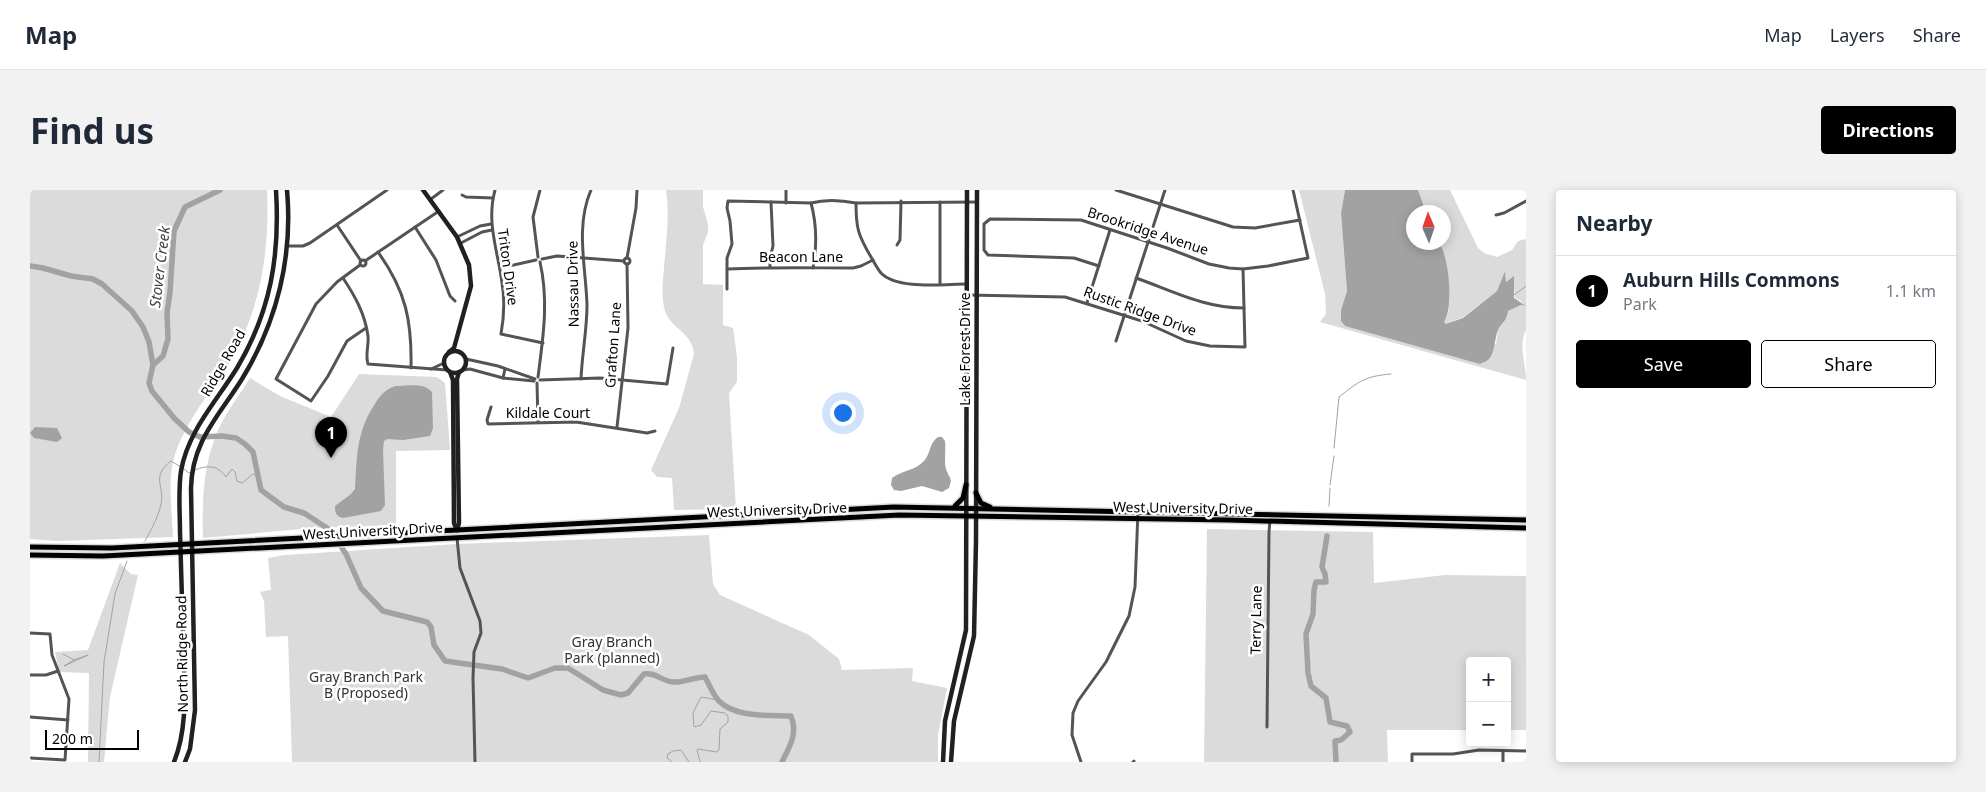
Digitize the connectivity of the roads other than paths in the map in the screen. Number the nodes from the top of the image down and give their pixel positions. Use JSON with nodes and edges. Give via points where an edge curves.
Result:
{"nodes":[{"id":1,"x":276,"y":190,"type":"edge"},
{"id":2,"x":287,"y":190,"type":"edge"},
{"id":3,"x":387,"y":190,"type":"edge"},
{"id":4,"x":423,"y":190,"type":"edge"},
{"id":5,"x":443,"y":190,"type":"edge"},
{"id":6,"x":495,"y":190,"type":"edge"},
{"id":7,"x":540,"y":190,"type":"edge"},
{"id":8,"x":591,"y":190,"type":"edge"},
{"id":9,"x":637,"y":190,"type":"edge"},
{"id":10,"x":786,"y":190,"type":"edge"},
{"id":11,"x":967,"y":190,"type":"edge"},
{"id":12,"x":976,"y":190,"type":"edge"},
{"id":13,"x":1116,"y":190,"type":"edge"},
{"id":14,"x":1165,"y":190,"type":"edge"},
{"id":15,"x":1293,"y":190,"type":"edge"},
{"id":16,"x":1123,"y":191,"type":"edge"},
{"id":17,"x":462,"y":195,"type":"dead end"},
{"id":18,"x":493,"y":198,"type":"junction"},
{"id":19,"x":431,"y":199,"type":"junction"},
{"id":20,"x":1526,"y":201,"type":"edge"},
{"id":21,"x":770,"y":202,"type":"junction"},
{"id":22,"x":901,"y":202,"type":"junction"},
{"id":23,"x":940,"y":202,"type":"junction"},
{"id":24,"x":967,"y":202,"type":"junction"},
{"id":25,"x":976,"y":202,"type":"junction"},
{"id":26,"x":786,"y":203,"type":"junction"},
{"id":27,"x":811,"y":203,"type":"junction"},
{"id":28,"x":856,"y":203,"type":"junction"},
{"id":29,"x":1160,"y":204,"type":"junction"},
{"id":30,"x":439,"y":211,"type":"junction"},
{"id":31,"x":1496,"y":215,"type":"dead end"},
{"id":32,"x":1300,"y":220,"type":"junction"},
{"id":33,"x":491,"y":224,"type":"junction"},
{"id":34,"x":337,"y":225,"type":"junction"},
{"id":35,"x":416,"y":227,"type":"junction"},
{"id":36,"x":475,"y":228,"type":"junction"},
{"id":37,"x":492,"y":230,"type":"junction"},
{"id":38,"x":1110,"y":230,"type":"junction"},
{"id":39,"x":478,"y":233,"type":"junction"},
{"id":40,"x":457,"y":237,"type":"junction"},
{"id":41,"x":1148,"y":242,"type":"junction"},
{"id":42,"x":460,"y":243,"type":"junction"},
{"id":43,"x":897,"y":245,"type":"dead end"},
{"id":44,"x":277,"y":246,"type":"junction"},
{"id":45,"x":287,"y":246,"type":"junction"},
{"id":46,"x":378,"y":252,"type":"junction"},
{"id":47,"x":583,"y":257,"type":"junction"},
{"id":48,"x":539,"y":259,"type":"junction"},
{"id":49,"x":873,"y":260,"type":"junction"},
{"id":50,"x":626,"y":261,"type":"junction"},
{"id":51,"x":362,"y":262,"type":"junction"},
{"id":52,"x":1099,"y":266,"type":"junction"},
{"id":53,"x":770,"y":267,"type":"junction"},
{"id":54,"x":500,"y":268,"type":"junction"},
{"id":55,"x":813,"y":268,"type":"junction"},
{"id":56,"x":727,"y":269,"type":"junction"},
{"id":57,"x":1243,"y":269,"type":"junction"},
{"id":58,"x":343,"y":278,"type":"junction"},
{"id":59,"x":1136,"y":278,"type":"junction"},
{"id":60,"x":940,"y":284,"type":"junction"},
{"id":61,"x":967,"y":284,"type":"junction"},
{"id":62,"x":727,"y":289,"type":"dead end"},
{"id":63,"x":967,"y":296,"type":"junction"},
{"id":64,"x":977,"y":296,"type":"junction"},
{"id":65,"x":455,"y":301,"type":"dead end"},
{"id":66,"x":1087,"y":303,"type":"junction"},
{"id":67,"x":1244,"y":308,"type":"junction"},
{"id":68,"x":1124,"y":315,"type":"junction"},
{"id":69,"x":366,"y":328,"type":"junction"},
{"id":70,"x":458,"y":336,"type":"junction"},
{"id":71,"x":1116,"y":340,"type":"dead end"},
{"id":72,"x":542,"y":343,"type":"junction"},
{"id":73,"x":673,"y":348,"type":"dead end"},
{"id":74,"x":449,"y":352,"type":"junction"},
{"id":75,"x":462,"y":353,"type":"junction"},
{"id":76,"x":466,"y":359,"type":"junction"},
{"id":77,"x":444,"y":363,"type":"junction"},
{"id":78,"x":411,"y":368,"type":"junction"},
{"id":79,"x":430,"y":369,"type":"junction"},
{"id":80,"x":505,"y":369,"type":"junction"},
{"id":81,"x":448,"y":371,"type":"junction"},
{"id":82,"x":461,"y":371,"type":"junction"},
{"id":83,"x":503,"y":378,"type":"junction"},
{"id":84,"x":581,"y":378,"type":"junction"},
{"id":85,"x":537,"y":380,"type":"junction"},
{"id":86,"x":622,"y":380,"type":"junction"},
{"id":87,"x":491,"y":407,"type":"dead end"},
{"id":88,"x":538,"y":422,"type":"junction"},
{"id":89,"x":617,"y":428,"type":"junction"},
{"id":90,"x":655,"y":431,"type":"dead end"},
{"id":91,"x":966,"y":486,"type":"junction"},
{"id":92,"x":976,"y":494,"type":"junction"},
{"id":93,"x":953,"y":507,"type":"junction"},
{"id":94,"x":966,"y":507,"type":"junction"},
{"id":95,"x":976,"y":507,"type":"junction"},
{"id":96,"x":993,"y":508,"type":"junction"},
{"id":97,"x":1050,"y":509,"type":"junction"},
{"id":98,"x":1138,"y":511,"type":"junction"},
{"id":99,"x":760,"y":514,"type":"junction"},
{"id":100,"x":1272,"y":514,"type":"junction"},
{"id":101,"x":966,"y":515,"type":"junction"},
{"id":102,"x":976,"y":515,"type":"junction"},
{"id":103,"x":1050,"y":516,"type":"junction"},
{"id":104,"x":1138,"y":519,"type":"junction"},
{"id":105,"x":1511,"y":520,"type":"junction"},
{"id":106,"x":1526,"y":520,"type":"edge"},
{"id":107,"x":1270,"y":522,"type":"junction"},
{"id":108,"x":698,"y":524,"type":"junction"},
{"id":109,"x":1509,"y":528,"type":"junction"},
{"id":110,"x":1526,"y":528,"type":"edge"},
{"id":111,"x":456,"y":530,"type":"junction"},
{"id":112,"x":457,"y":537,"type":"junction"},
{"id":113,"x":180,"y":544,"type":"junction"},
{"id":114,"x":192,"y":544,"type":"junction"},
{"id":115,"x":30,"y":548,"type":"edge"},
{"id":116,"x":181,"y":552,"type":"junction"},
{"id":117,"x":192,"y":552,"type":"junction"},
{"id":118,"x":30,"y":555,"type":"edge"},
{"id":119,"x":966,"y":596,"type":"junction"},
{"id":120,"x":975,"y":596,"type":"junction"},
{"id":121,"x":30,"y":633,"type":"edge"},
{"id":122,"x":183,"y":634,"type":"junction"},
{"id":123,"x":194,"y":634,"type":"junction"},
{"id":124,"x":958,"y":668,"type":"junction"},
{"id":125,"x":966,"y":670,"type":"junction"},
{"id":126,"x":58,"y":671,"type":"junction"},
{"id":127,"x":30,"y":675,"type":"edge"},
{"id":128,"x":30,"y":716,"type":"edge"},
{"id":129,"x":68,"y":720,"type":"junction"},
{"id":130,"x":183,"y":727,"type":"junction"},
{"id":131,"x":1266,"y":727,"type":"dead end"},
{"id":132,"x":193,"y":729,"type":"junction"},
{"id":133,"x":1503,"y":750,"type":"junction"},
{"id":134,"x":1526,"y":751,"type":"edge"},
{"id":135,"x":30,"y":758,"type":"edge"},
{"id":136,"x":174,"y":762,"type":"edge"},
{"id":137,"x":185,"y":762,"type":"edge"},
{"id":138,"x":475,"y":762,"type":"edge"},
{"id":139,"x":943,"y":762,"type":"edge"},
{"id":140,"x":951,"y":762,"type":"edge"},
{"id":141,"x":1081,"y":762,"type":"edge"},
{"id":142,"x":1412,"y":762,"type":"edge"},
{"id":143,"x":1503,"y":762,"type":"edge"}],
"edges":[{"from":1,"to":44,"type":"main road","name":"Ridge Road"},
{"from":2,"to":45,"type":"main road","name":"Ridge Road"},
{"from":3,"to":34,"type":"street"},
{"from":4,"to":19,"type":"main road"},
{"from":5,"to":19,"type":"street"},
{"from":6,"to":18,"type":"street","name":"Triton Drive"},
{"from":7,"to":48,"type":"street","via":[[533,217]]},
{"from":8,"to":47,"type":"street","name":"Nassau Drive","via":[[584,214]]},
{"from":9,"to":50,"type":"street","name":"Grafton Lane"},
{"from":10,"to":26,"type":"street"},
{"from":11,"to":24,"type":"main road","name":"Lake Forest Drive"},
{"from":12,"to":25,"type":"main road","name":"Lake Forest Drive"},
{"from":13,"to":16,"type":"street"},
{"from":14,"to":29,"type":"street"},
{"from":15,"to":32,"type":"street"},
{"from":16,"to":29,"type":"street"},
{"from":17,"to":18,"type":"street"},
{"from":18,"to":33,"type":"street","name":"Triton Drive"},
{"from":19,"to":30,"type":"main road"},
{"from":20,"to":31,"type":"street"},
{"from":21,"to":26,"type":"street"},
{"from":21,"to":53,"type":"street","via":[[773,246]]},
{"from":21,"to":56,"type":"street","via":[[728,201],[732,244]]},
{"from":22,"to":23,"type":"street"},
{"from":22,"to":28,"type":"street"},
{"from":22,"to":43,"type":"street","via":[[900,240]]},
{"from":23,"to":24,"type":"street"},
{"from":23,"to":60,"type":"street"},
{"from":24,"to":25,"type":"street"},
{"from":24,"to":61,"type":"main road","name":"Lake Forest Drive"},
{"from":25,"to":64,"type":"main road","name":"Lake Forest Drive"},
{"from":26,"to":27,"type":"street"},
{"from":27,"to":28,"type":"street"},
{"from":27,"to":55,"type":"street","via":[[816,220]]},
{"from":28,"to":49,"type":"street","via":[[856,225]]},
{"from":29,"to":32,"type":"street","via":[[1233,228]]},
{"from":29,"to":41,"type":"street"},
{"from":30,"to":35,"type":"street"},
{"from":30,"to":40,"type":"main road"},
{"from":32,"to":57,"type":"street","name":"Brookridge Avenue","via":[[1308,258]]},
{"from":33,"to":36,"type":"street"},
{"from":33,"to":37,"type":"street","name":"Triton Drive"},
{"from":34,"to":45,"type":"street","via":[[307,245]]},
{"from":34,"to":51,"type":"street"},
{"from":35,"to":46,"type":"street"},
{"from":35,"to":65,"type":"street"},
{"from":36,"to":39,"type":"street"},
{"from":36,"to":40,"type":"street"},
{"from":37,"to":39,"type":"street"},
{"from":37,"to":54,"type":"street","name":"Triton Drive"},
{"from":38,"to":41,"type":"street","name":"Brookridge Avenue"},
{"from":38,"to":52,"type":"street"},
{"from":38,"to":52,"type":"street","name":"Brookridge Avenue","via":[[1075,219],[990,219],[984,227],[984,250],[988,255],[1074,258]]},
{"from":39,"to":42,"type":"street"},
{"from":40,"to":42,"type":"main road"},
{"from":41,"to":57,"type":"street","name":"Brookridge Avenue","via":[[1209,264]]},
{"from":41,"to":59,"type":"street"},
{"from":42,"to":70,"type":"main road","via":[[469,265],[471,286]]},
{"from":44,"to":45,"type":"main road"},
{"from":44,"to":113,"type":"main road","name":"Ridge Road","via":[[273,274],[256,330],[237,368],[189,442],[180,483]]},
{"from":45,"to":114,"type":"main road","name":"Ridge Road","via":[[284,276],[269,325],[251,363],[198,447],[191,484]]},
{"from":46,"to":51,"type":"street"},
{"from":46,"to":78,"type":"street","via":[[396,280],[407,308],[412,340]]},
{"from":47,"to":48,"type":"street"},
{"from":47,"to":50,"type":"street"},
{"from":47,"to":84,"type":"street","name":"Nassau Drive","via":[[587,316]]},
{"from":48,"to":54,"type":"street"},
{"from":48,"to":72,"type":"street","via":[[545,296]]},
{"from":49,"to":55,"type":"street","name":"Beacon Lane","via":[[854,268]]},
{"from":49,"to":60,"type":"street","via":[[890,280],[902,284]]},
{"from":50,"to":86,"type":"street","name":"Grafton Lane","via":[[628,321]]},
{"from":51,"to":58,"type":"street"},
{"from":52,"to":66,"type":"street"},
{"from":53,"to":55,"type":"street","name":"Beacon Lane"},
{"from":53,"to":56,"type":"street","name":"Beacon Lane"},
{"from":54,"to":72,"type":"street","name":"Triton Drive","via":[[504,298],[501,334]]},
{"from":56,"to":62,"type":"street"},
{"from":57,"to":67,"type":"street"},
{"from":58,"to":69,"type":"street","via":[[360,306]]},
{"from":58,"to":69,"type":"street","via":[[312,310],[276,379],[312,401],[346,341]]},
{"from":59,"to":67,"type":"street","via":[[1200,303]]},
{"from":59,"to":68,"type":"street"},
{"from":60,"to":61,"type":"street"},
{"from":61,"to":63,"type":"main road","name":"Lake Forest Drive"},
{"from":63,"to":64,"type":"street","name":"Rustic Ridge Drive"},
{"from":63,"to":91,"type":"main road","name":"Lake Forest Drive"},
{"from":64,"to":66,"type":"street","name":"Rustic Ridge Drive","via":[[1065,297]]},
{"from":64,"to":92,"type":"main road","name":"Lake Forest Drive"},
{"from":66,"to":68,"type":"street","name":"Rustic Ridge Drive"},
{"from":67,"to":68,"type":"street","name":"Rustic Ridge Drive","via":[[1245,348],[1210,346],[1174,338]]},
{"from":68,"to":71,"type":"street"},
{"from":69,"to":78,"type":"street","via":[[368,364]]},
{"from":70,"to":74,"type":"main road"},
{"from":70,"to":75,"type":"main road"},
{"from":72,"to":85,"type":"street"},
{"from":73,"to":86,"type":"street","via":[[667,384]]},
{"from":74,"to":75,"type":"main road","via":[[456,350]]},
{"from":74,"to":77,"type":"main road"},
{"from":75,"to":76,"type":"main road"},
{"from":76,"to":80,"type":"street"},
{"from":76,"to":82,"type":"main road"},
{"from":77,"to":79,"type":"street"},
{"from":77,"to":81,"type":"main road"},
{"from":78,"to":79,"type":"street"},
{"from":79,"to":81,"type":"street"},
{"from":80,"to":83,"type":"street"},
{"from":80,"to":85,"type":"street"},
{"from":81,"to":82,"type":"main road"},
{"from":81,"to":111,"type":"main road","via":[[453,380]]},
{"from":82,"to":83,"type":"street","via":[[473,370]]},
{"from":82,"to":111,"type":"main road","via":[[457,379],[459,523]]},
{"from":83,"to":85,"type":"street"},
{"from":84,"to":85,"type":"street"},
{"from":84,"to":86,"type":"street"},
{"from":85,"to":88,"type":"street"},
{"from":86,"to":89,"type":"street","name":"Grafton Lane"},
{"from":87,"to":88,"type":"street","name":"Kildale Court","via":[[488,424]]},
{"from":88,"to":89,"type":"street","name":"Kildale Court","via":[[582,422]]},
{"from":89,"to":90,"type":"street","name":"Kildale Court","via":[[647,433]]},
{"from":91,"to":93,"type":"highway","via":[[963,498]]},
{"from":91,"to":94,"type":"main road","name":"Lake Forest Drive"},
{"from":92,"to":95,"type":"main road","name":"Lake Forest Drive"},
{"from":92,"to":96,"type":"highway","via":[[981,503]]},
{"from":93,"to":94,"type":"highway","name":"West University Drive"},
{"from":93,"to":99,"type":"highway","name":"West University Drive"},
{"from":94,"to":95,"type":"highway","name":"West University Drive"},
{"from":94,"to":101,"type":"main road","name":"Lake Forest Drive"},
{"from":95,"to":96,"type":"highway","name":"West University Drive"},
{"from":95,"to":102,"type":"main road","name":"Lake Forest Drive"},
{"from":96,"to":97,"type":"highway","name":"West University Drive"},
{"from":97,"to":98,"type":"highway","name":"West University Drive"},
{"from":97,"to":103,"type":"highway"},
{"from":98,"to":100,"type":"highway","name":"West University Drive"},
{"from":98,"to":104,"type":"street"},
{"from":99,"to":108,"type":"highway","via":[[755,519]]},
{"from":99,"to":111,"type":"highway","name":"West University Drive"},
{"from":100,"to":105,"type":"highway","name":"West University Drive"},
{"from":100,"to":107,"type":"street","name":"Terry Lane"},
{"from":101,"to":102,"type":"highway","name":"West University Drive"},
{"from":101,"to":108,"type":"highway","name":"West University Drive"},
{"from":101,"to":119,"type":"main road","name":"Lake Forest Drive"},
{"from":102,"to":103,"type":"highway","name":"West University Drive"},
{"from":102,"to":120,"type":"main road","name":"Lake Forest Drive"},
{"from":103,"to":104,"type":"highway","name":"West University Drive"},
{"from":104,"to":107,"type":"highway","name":"West University Drive"},
{"from":104,"to":141,"type":"street","via":[[1136,587],[1129,616],[1106,662],[1078,700],[1073,714],[1072,735]]},
{"from":105,"to":106,"type":"highway","name":"West University Drive"},
{"from":105,"to":109,"type":"highway"},
{"from":107,"to":109,"type":"highway","name":"West University Drive"},
{"from":107,"to":131,"type":"street","name":"Terry Lane"},
{"from":108,"to":112,"type":"highway","name":"West University Drive"},
{"from":109,"to":110,"type":"highway","name":"West University Drive"},
{"from":111,"to":112,"type":"highway"},
{"from":111,"to":114,"type":"highway","name":"West University Drive"},
{"from":112,"to":117,"type":"highway","name":"West University Drive"},
{"from":112,"to":138,"type":"street","via":[[460,568],[480,621],[481,633],[474,652]]},
{"from":113,"to":114,"type":"highway","name":"West University Drive"},
{"from":113,"to":115,"type":"highway","name":"West University Drive"},
{"from":113,"to":116,"type":"main road","name":"North Ridge Road"},
{"from":114,"to":117,"type":"main road","name":"North Ridge Road"},
{"from":116,"to":117,"type":"highway","name":"West University Drive"},
{"from":116,"to":118,"type":"highway","name":"West University Drive"},
{"from":116,"to":122,"type":"main road","name":"North Ridge Road"},
{"from":117,"to":123,"type":"main road","name":"North Ridge Road"},
{"from":119,"to":120,"type":"main road"},
{"from":119,"to":124,"type":"main road","name":"Lake Forest Drive","via":[[966,630]]},
{"from":120,"to":125,"type":"main road","name":"Lake Forest Drive","via":[[974,636]]},
{"from":121,"to":126,"type":"street","via":[[50,634]]},
{"from":122,"to":123,"type":"main road"},
{"from":122,"to":130,"type":"main road","name":"North Ridge Road"},
{"from":123,"to":132,"type":"main road","name":"North Ridge Road"},
{"from":124,"to":125,"type":"main road"},
{"from":124,"to":139,"type":"main road","name":"Lake Forest Drive","via":[[945,721]]},
{"from":125,"to":140,"type":"main road","name":"Lake Forest Drive","via":[[954,721]]},
{"from":126,"to":127,"type":"street"},
{"from":126,"to":129,"type":"street","via":[[69,700]]},
{"from":128,"to":129,"type":"street"},
{"from":129,"to":135,"type":"street","via":[[65,760]]},
{"from":130,"to":132,"type":"main road"},
{"from":130,"to":136,"type":"main road","name":"North Ridge Road"},
{"from":132,"to":137,"type":"main road","name":"North Ridge Road"},
{"from":133,"to":134,"type":"street"},
{"from":133,"to":142,"type":"street","via":[[1412,754]]},
{"from":133,"to":143,"type":"street"}]}
